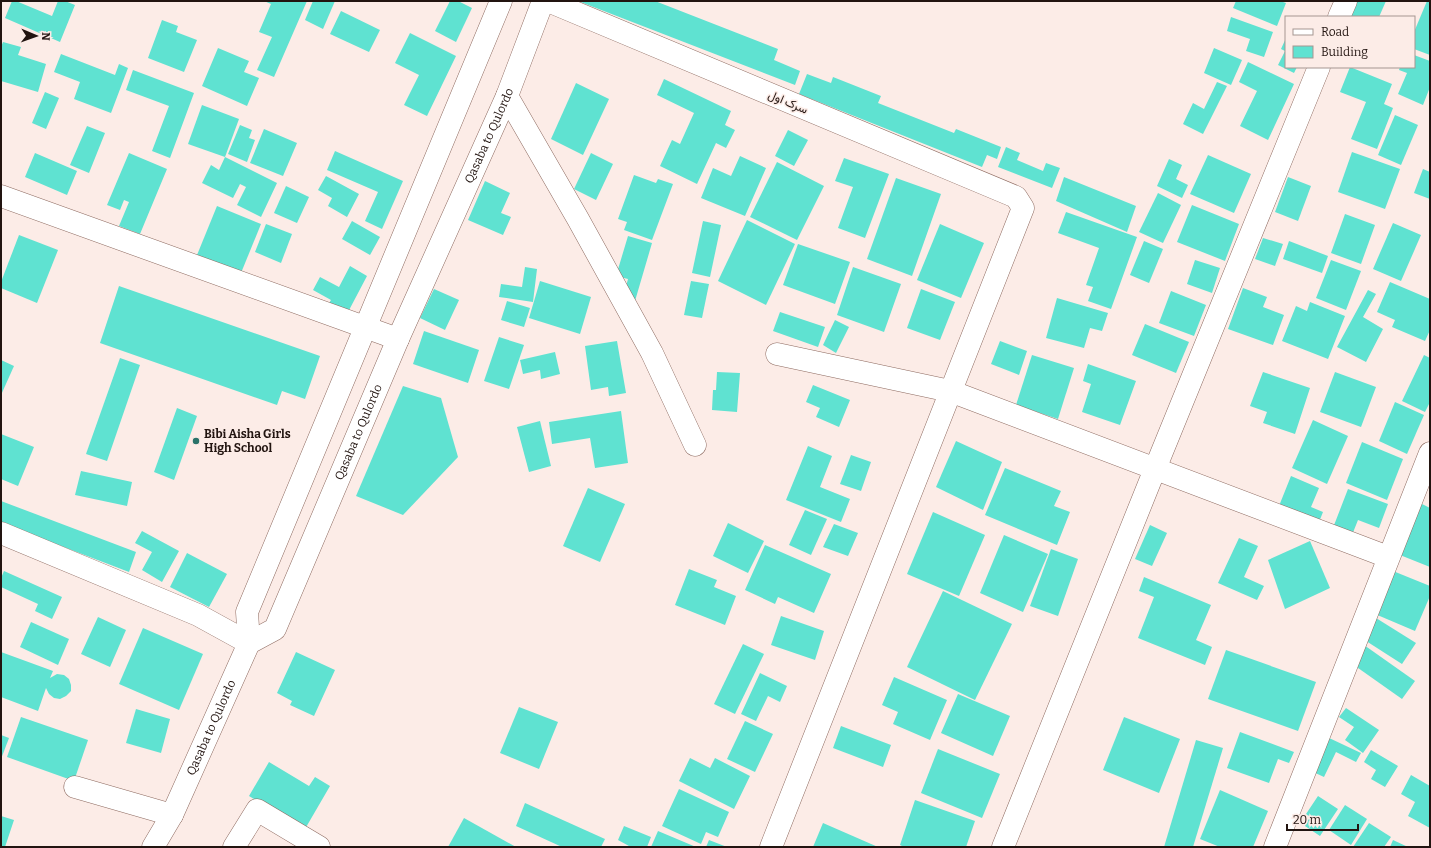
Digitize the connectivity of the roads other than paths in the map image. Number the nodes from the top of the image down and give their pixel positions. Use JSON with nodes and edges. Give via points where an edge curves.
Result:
{"nodes":[{"id":1,"x":501,"y":1,"type":"edge"},
{"id":2,"x":543,"y":1,"type":"edge"},
{"id":3,"x":548,"y":1,"type":"edge"},
{"id":4,"x":1346,"y":1,"type":"edge"},
{"id":5,"x":1339,"y":16,"type":"edge"},
{"id":6,"x":1319,"y":68,"type":"edge"},
{"id":7,"x":507,"y":96,"type":"junction"},
{"id":8,"x":1,"y":196,"type":"edge"},
{"id":9,"x":366,"y":328,"type":"junction"},
{"id":10,"x":398,"y":339,"type":"junction"},
{"id":11,"x":777,"y":354,"type":"dead end"},
{"id":12,"x":950,"y":391,"type":"junction"},
{"id":13,"x":695,"y":445,"type":"dead end"},
{"id":14,"x":1430,"y":453,"type":"edge"},
{"id":15,"x":1155,"y":469,"type":"junction"},
{"id":16,"x":1,"y":533,"type":"edge"},
{"id":17,"x":1388,"y":557,"type":"junction"},
{"id":18,"x":249,"y":643,"type":"junction"},
{"id":19,"x":76,"y":788,"type":"dead end"},
{"id":20,"x":172,"y":815,"type":"junction"},
{"id":21,"x":153,"y":847,"type":"edge"},
{"id":22,"x":234,"y":847,"type":"edge"},
{"id":23,"x":319,"y":847,"type":"edge"},
{"id":24,"x":771,"y":847,"type":"edge"},
{"id":25,"x":1003,"y":847,"type":"edge"},
{"id":26,"x":1275,"y":847,"type":"edge"}],
"edges":[{"from":1,"to":9,"type":"street"},
{"from":2,"to":7,"type":"street","name":"Qasaba to Qulordo"},
{"from":3,"to":12,"type":"street","name":"سرک اول","via":[[1016,197],[1022,208]]},
{"from":4,"to":5,"type":"street"},
{"from":6,"to":15,"type":"street"},
{"from":7,"to":10,"type":"street","name":"Qasaba to Qulordo"},
{"from":7,"to":13,"type":"street","via":[[652,353]]},
{"from":8,"to":9,"type":"street"},
{"from":9,"to":10,"type":"street"},
{"from":9,"to":18,"type":"street","via":[[248,612]]},
{"from":10,"to":18,"type":"street","name":"Qasaba to Qulordo","via":[[275,629]]},
{"from":11,"to":12,"type":"street"},
{"from":12,"to":15,"type":"street"},
{"from":12,"to":24,"type":"street"},
{"from":14,"to":17,"type":"street"},
{"from":15,"to":17,"type":"street"},
{"from":15,"to":25,"type":"street"},
{"from":16,"to":18,"type":"street","via":[[198,615]]},
{"from":17,"to":26,"type":"street"},
{"from":18,"to":20,"type":"street","name":"Qasaba to Qulordo"},
{"from":19,"to":20,"type":"street"},
{"from":20,"to":21,"type":"street","name":"Qasaba to Qulordo"},
{"from":22,"to":23,"type":"street","via":[[257,810]]}]}
